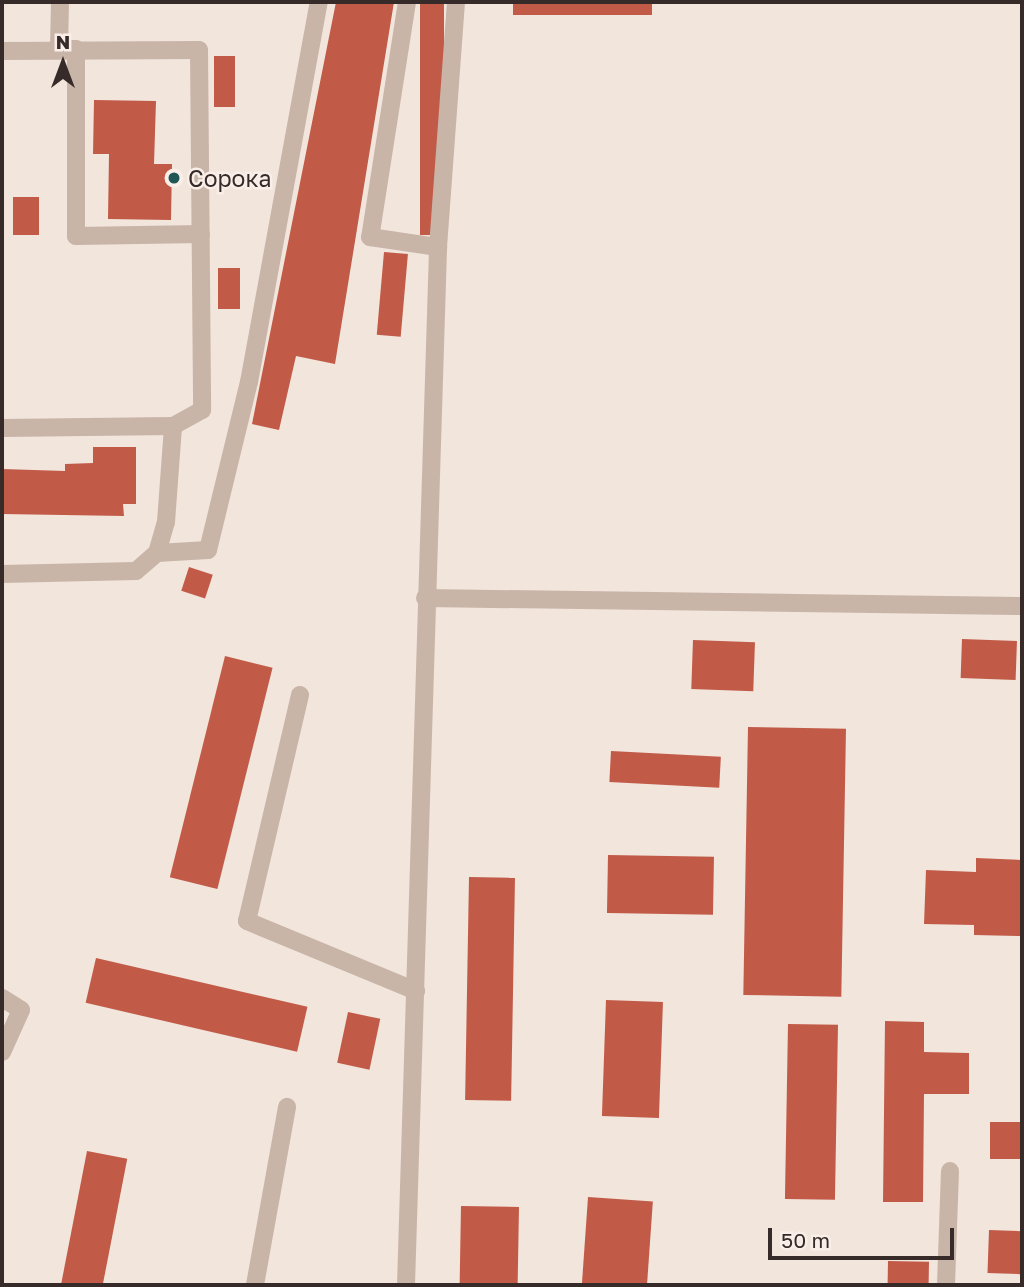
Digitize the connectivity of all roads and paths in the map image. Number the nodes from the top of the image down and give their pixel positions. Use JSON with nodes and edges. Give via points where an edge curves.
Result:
{"nodes":[{"id":1,"x":60,"y":2,"type":"edge"},
{"id":2,"x":319,"y":2,"type":"edge"},
{"id":3,"x":407,"y":2,"type":"edge"},
{"id":4,"x":456,"y":2,"type":"edge"},
{"id":5,"x":68,"y":49,"type":"junction"},
{"id":6,"x":2,"y":51,"type":"edge"},
{"id":7,"x":201,"y":234,"type":"junction"},
{"id":8,"x":438,"y":247,"type":"junction"},
{"id":9,"x":173,"y":426,"type":"junction"},
{"id":10,"x":2,"y":428,"type":"edge"},
{"id":11,"x":157,"y":553,"type":"junction"},
{"id":12,"x":2,"y":575,"type":"edge"},
{"id":13,"x":425,"y":598,"type":"junction"},
{"id":14,"x":1022,"y":606,"type":"edge"},
{"id":15,"x":300,"y":695,"type":"dead end"},
{"id":16,"x":416,"y":991,"type":"junction"},
{"id":17,"x":2,"y":998,"type":"edge"},
{"id":18,"x":2,"y":1052,"type":"edge"},
{"id":19,"x":287,"y":1107,"type":"dead end"},
{"id":20,"x":950,"y":1171,"type":"dead end"},
{"id":21,"x":255,"y":1285,"type":"edge"},
{"id":22,"x":406,"y":1285,"type":"edge"},
{"id":23,"x":946,"y":1285,"type":"edge"}],
"edges":[{"from":1,"to":5,"type":"street"},
{"from":2,"to":11,"type":"street","via":[[249,382],[208,550]]},
{"from":3,"to":8,"type":"street","via":[[370,237]]},
{"from":4,"to":8,"type":"street"},
{"from":5,"to":6,"type":"street"},
{"from":5,"to":7,"type":"street","via":[[76,236]]},
{"from":5,"to":7,"type":"street","via":[[199,50]]},
{"from":7,"to":9,"type":"street","via":[[202,410]]},
{"from":8,"to":13,"type":"street"},
{"from":9,"to":10,"type":"street"},
{"from":9,"to":11,"type":"street","via":[[166,522]]},
{"from":11,"to":12,"type":"street","via":[[136,570]]},
{"from":13,"to":14,"type":"street"},
{"from":13,"to":16,"type":"street"},
{"from":15,"to":16,"type":"street","via":[[247,921]]},
{"from":16,"to":22,"type":"street"},
{"from":17,"to":18,"type":"street","via":[[21,1010]]},
{"from":19,"to":21,"type":"street"},
{"from":20,"to":23,"type":"street"}]}
